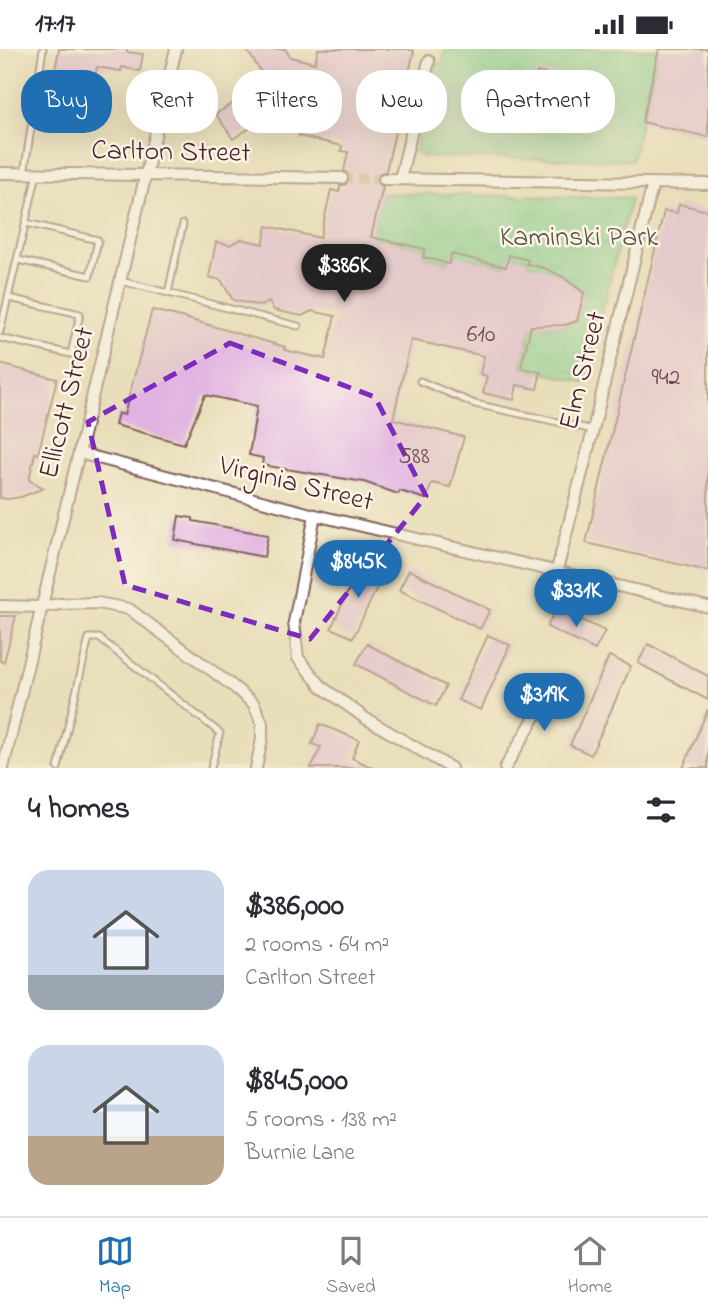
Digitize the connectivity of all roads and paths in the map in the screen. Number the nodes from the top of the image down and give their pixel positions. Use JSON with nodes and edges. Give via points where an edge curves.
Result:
{"nodes":[{"id":1,"x":43,"y":49,"type":"edge"},
{"id":2,"x":176,"y":49,"type":"edge"},
{"id":3,"x":430,"y":55,"type":"edge"},
{"id":4,"x":0,"y":173,"type":"edge"},
{"id":5,"x":24,"y":174,"type":"junction"},
{"id":6,"x":37,"y":174,"type":"junction"},
{"id":7,"x":146,"y":176,"type":"junction"},
{"id":8,"x":342,"y":178,"type":"tunnel mouth"},
{"id":9,"x":384,"y":179,"type":"tunnel mouth"},
{"id":10,"x":400,"y":179,"type":"junction"},
{"id":11,"x":653,"y":183,"type":"junction"},
{"id":12,"x":708,"y":184,"type":"edge"},
{"id":13,"x":26,"y":223,"type":"junction"},
{"id":14,"x":183,"y":224,"type":"dead end"},
{"id":15,"x":18,"y":260,"type":"junction"},
{"id":16,"x":121,"y":281,"type":"junction"},
{"id":17,"x":168,"y":293,"type":"junction"},
{"id":18,"x":9,"y":298,"type":"junction"},
{"id":19,"x":298,"y":325,"type":"dead end"},
{"id":20,"x":0,"y":332,"type":"edge"},
{"id":21,"x":0,"y":338,"type":"edge"},
{"id":22,"x":420,"y":381,"type":"dead end"},
{"id":23,"x":593,"y":430,"type":"junction"},
{"id":24,"x":79,"y":453,"type":"junction"},
{"id":25,"x":315,"y":515,"type":"junction"},
{"id":26,"x":557,"y":570,"type":"junction"},
{"id":27,"x":0,"y":606,"type":"edge"},
{"id":28,"x":42,"y":607,"type":"junction"},
{"id":29,"x":708,"y":607,"type":"edge"},
{"id":30,"x":556,"y":681,"type":"dead end"},
{"id":31,"x":3,"y":768,"type":"edge"},
{"id":32,"x":58,"y":768,"type":"edge"},
{"id":33,"x":211,"y":768,"type":"edge"},
{"id":34,"x":256,"y":768,"type":"edge"},
{"id":35,"x":451,"y":768,"type":"edge"},
{"id":36,"x":505,"y":768,"type":"edge"}],
"edges":[{"from":1,"to":5,"type":"lane"},
{"from":2,"to":7,"type":"street","name":"Ellicott Street"},
{"from":3,"to":10,"type":"street"},
{"from":4,"to":5,"type":"street","name":"Carlton Street"},
{"from":5,"to":6,"type":"street","name":"Carlton Street"},
{"from":6,"to":7,"type":"street","name":"Carlton Street"},
{"from":6,"to":13,"type":"lane"},
{"from":7,"to":8,"type":"street","name":"Carlton Street"},
{"from":7,"to":16,"type":"street","name":"Ellicott Street"},
{"from":9,"to":10,"type":"street"},
{"from":10,"to":11,"type":"street"},
{"from":11,"to":12,"type":"street"},
{"from":11,"to":23,"type":"street","name":"Elm Street"},
{"from":13,"to":15,"type":"lane"},
{"from":13,"to":15,"type":"lane","via":[[98,240],[90,276]]},
{"from":14,"to":17,"type":"lane"},
{"from":15,"to":18,"type":"lane"},
{"from":16,"to":17,"type":"lane"},
{"from":16,"to":24,"type":"street","name":"Ellicott Street"},
{"from":17,"to":19,"type":"lane"},
{"from":18,"to":20,"type":"lane"},
{"from":18,"to":21,"type":"lane","via":[[80,314],[71,354]]},
{"from":22,"to":23,"type":"lane","via":[[475,404]]},
{"from":23,"to":26,"type":"street","name":"Elm Street"},
{"from":24,"to":25,"type":"street","name":"Virginia Street"},
{"from":24,"to":28,"type":"street","name":"Ellicott Street"},
{"from":25,"to":26,"type":"street","name":"Virginia Street"},
{"from":25,"to":35,"type":"street","via":[[294,622],[298,659],[321,687]]},
{"from":26,"to":29,"type":"street","name":"Virginia Street"},
{"from":27,"to":28,"type":"street"},
{"from":28,"to":31,"type":"street","name":"Ellicott Street"},
{"from":28,"to":34,"type":"street","via":[[98,603],[129,610],[145,620],[254,704],[262,723]]},
{"from":30,"to":36,"type":"street"},
{"from":32,"to":33,"type":"lane","via":[[89,638],[99,638],[220,733]]}]}
